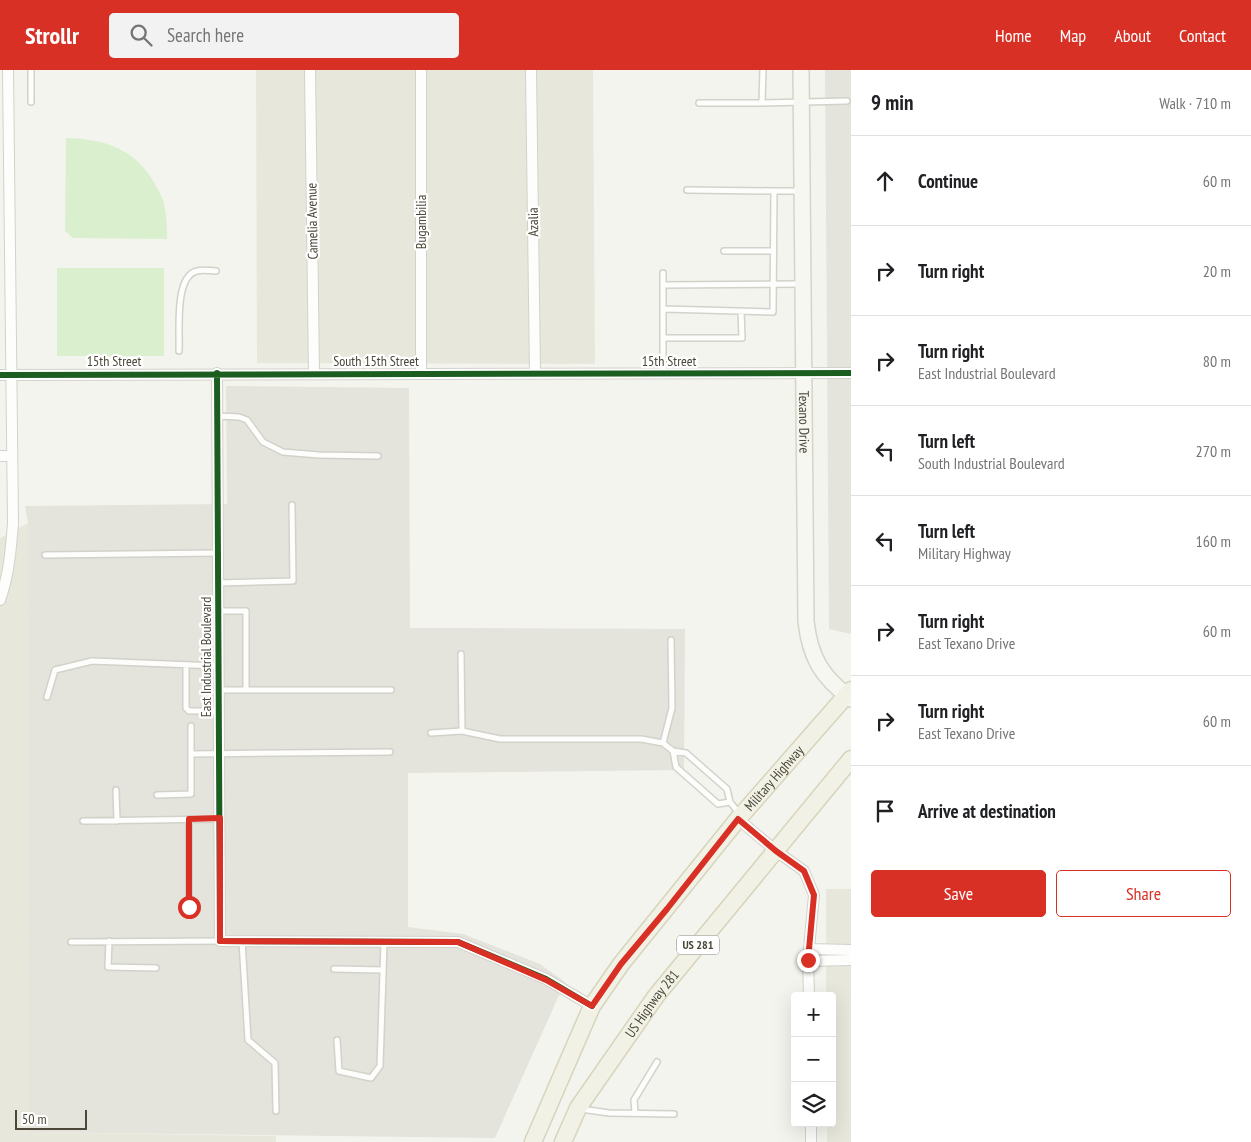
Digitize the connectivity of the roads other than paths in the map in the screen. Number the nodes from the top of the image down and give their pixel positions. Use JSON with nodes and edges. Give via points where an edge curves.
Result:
{"nodes":[{"id":1,"x":8,"y":70,"type":"edge"},
{"id":2,"x":31,"y":70,"type":"edge"},
{"id":3,"x":310,"y":70,"type":"edge"},
{"id":4,"x":421,"y":70,"type":"edge"},
{"id":5,"x":531,"y":70,"type":"edge"},
{"id":6,"x":763,"y":70,"type":"edge"},
{"id":7,"x":801,"y":70,"type":"edge"},
{"id":8,"x":848,"y":101,"type":"dead end"},
{"id":9,"x":31,"y":102,"type":"dead end"},
{"id":10,"x":801,"y":102,"type":"junction"},
{"id":11,"x":699,"y":103,"type":"dead end"},
{"id":12,"x":762,"y":103,"type":"junction"},
{"id":13,"x":687,"y":190,"type":"dead end"},
{"id":14,"x":774,"y":191,"type":"junction"},
{"id":15,"x":802,"y":191,"type":"junction"},
{"id":16,"x":724,"y":250,"type":"dead end"},
{"id":17,"x":773,"y":251,"type":"junction"},
{"id":18,"x":216,"y":271,"type":"dead end"},
{"id":19,"x":664,"y":273,"type":"dead end"},
{"id":20,"x":773,"y":284,"type":"junction"},
{"id":21,"x":803,"y":284,"type":"junction"},
{"id":22,"x":664,"y":285,"type":"junction"},
{"id":23,"x":664,"y":309,"type":"junction"},
{"id":24,"x":741,"y":311,"type":"junction"},
{"id":25,"x":664,"y":338,"type":"junction"},
{"id":26,"x":180,"y":351,"type":"dead end"},
{"id":27,"x":217,"y":373,"type":"junction"},
{"id":28,"x":314,"y":373,"type":"junction"},
{"id":29,"x":803,"y":373,"type":"junction"},
{"id":30,"x":851,"y":373,"type":"edge"},
{"id":31,"x":12,"y":374,"type":"junction"},
{"id":32,"x":421,"y":374,"type":"junction"},
{"id":33,"x":535,"y":374,"type":"junction"},
{"id":34,"x":663,"y":374,"type":"junction"},
{"id":35,"x":0,"y":375,"type":"edge"},
{"id":36,"x":217,"y":416,"type":"junction"},
{"id":37,"x":0,"y":456,"type":"edge"},
{"id":38,"x":12,"y":456,"type":"junction"},
{"id":39,"x":378,"y":456,"type":"dead end"},
{"id":40,"x":292,"y":505,"type":"dead end"},
{"id":41,"x":218,"y":553,"type":"junction"},
{"id":42,"x":45,"y":555,"type":"dead end"},
{"id":43,"x":218,"y":583,"type":"junction"},
{"id":44,"x":0,"y":600,"type":"edge"},
{"id":45,"x":218,"y":611,"type":"junction"},
{"id":46,"x":672,"y":640,"type":"dead end"},
{"id":47,"x":461,"y":654,"type":"dead end"},
{"id":48,"x":186,"y":666,"type":"junction"},
{"id":49,"x":219,"y":666,"type":"junction"},
{"id":50,"x":219,"y":690,"type":"junction"},
{"id":51,"x":246,"y":690,"type":"junction"},
{"id":52,"x":391,"y":690,"type":"dead end"},
{"id":53,"x":850,"y":695,"type":"edge"},
{"id":54,"x":47,"y":696,"type":"dead end"},
{"id":55,"x":219,"y":711,"type":"junction"},
{"id":56,"x":191,"y":726,"type":"dead end"},
{"id":57,"x":462,"y":731,"type":"junction"},
{"id":58,"x":431,"y":733,"type":"dead end"},
{"id":59,"x":663,"y":743,"type":"junction"},
{"id":60,"x":672,"y":751,"type":"junction"},
{"id":61,"x":390,"y":752,"type":"dead end"},
{"id":62,"x":191,"y":754,"type":"junction"},
{"id":63,"x":219,"y":754,"type":"junction"},
{"id":64,"x":850,"y":762,"type":"edge"},
{"id":65,"x":116,"y":790,"type":"dead end"},
{"id":66,"x":157,"y":795,"type":"dead end"},
{"id":67,"x":730,"y":802,"type":"junction"},
{"id":68,"x":740,"y":817,"type":"junction"},
{"id":69,"x":220,"y":818,"type":"junction"},
{"id":70,"x":189,"y":819,"type":"junction"},
{"id":71,"x":83,"y":821,"type":"dead end"},
{"id":72,"x":117,"y":821,"type":"junction"},
{"id":73,"x":776,"y":851,"type":"junction"},
{"id":74,"x":189,"y":907,"type":"dead end"},
{"id":75,"x":109,"y":941,"type":"junction"},
{"id":76,"x":220,"y":941,"type":"junction"},
{"id":77,"x":242,"y":941,"type":"junction"},
{"id":78,"x":71,"y":942,"type":"dead end"},
{"id":79,"x":384,"y":942,"type":"junction"},
{"id":80,"x":809,"y":949,"type":"junction"},
{"id":81,"x":851,"y":950,"type":"edge"},
{"id":82,"x":851,"y":960,"type":"edge"},
{"id":83,"x":808,"y":961,"type":"junction"},
{"id":84,"x":156,"y":968,"type":"dead end"},
{"id":85,"x":334,"y":969,"type":"dead end"},
{"id":86,"x":383,"y":970,"type":"junction"},
{"id":87,"x":809,"y":992,"type":"edge"},
{"id":88,"x":592,"y":1006,"type":"junction"},
{"id":89,"x":337,"y":1040,"type":"dead end"},
{"id":90,"x":657,"y":1062,"type":"dead end"},
{"id":91,"x":578,"y":1108,"type":"junction"},
{"id":92,"x":276,"y":1111,"type":"dead end"},
{"id":93,"x":635,"y":1113,"type":"junction"},
{"id":94,"x":674,"y":1114,"type":"dead end"},
{"id":95,"x":811,"y":1127,"type":"edge"},
{"id":96,"x":533,"y":1142,"type":"edge"},
{"id":97,"x":563,"y":1142,"type":"edge"},
{"id":98,"x":811,"y":1142,"type":"edge"}],
"edges":[{"from":1,"to":31,"type":"street"},
{"from":2,"to":9,"type":"lane"},
{"from":3,"to":28,"type":"street","name":"Camelia Avenue"},
{"from":4,"to":32,"type":"street","name":"Bugambilia"},
{"from":5,"to":33,"type":"street","name":"Azalia"},
{"from":6,"to":12,"type":"lane"},
{"from":7,"to":10,"type":"street","name":"Texano Drive"},
{"from":8,"to":10,"type":"lane"},
{"from":10,"to":12,"type":"lane"},
{"from":10,"to":15,"type":"street","name":"Texano Drive"},
{"from":11,"to":12,"type":"lane"},
{"from":13,"to":14,"type":"lane"},
{"from":14,"to":15,"type":"lane"},
{"from":14,"to":17,"type":"lane"},
{"from":15,"to":21,"type":"street","name":"Texano Drive"},
{"from":16,"to":17,"type":"lane"},
{"from":17,"to":20,"type":"lane"},
{"from":18,"to":26,"type":"lane","via":[[196,271],[187,276],[180,292]]},
{"from":19,"to":22,"type":"lane"},
{"from":20,"to":21,"type":"lane"},
{"from":20,"to":22,"type":"lane"},
{"from":20,"to":24,"type":"lane","via":[[772,312]]},
{"from":21,"to":29,"type":"street","name":"Texano Drive"},
{"from":22,"to":23,"type":"lane"},
{"from":23,"to":24,"type":"lane"},
{"from":23,"to":25,"type":"lane"},
{"from":24,"to":25,"type":"lane","via":[[742,338]]},
{"from":25,"to":34,"type":"lane"},
{"from":27,"to":28,"type":"street","name":"South 15th Street"},
{"from":27,"to":31,"type":"street","name":"15th Street"},
{"from":27,"to":36,"type":"street","name":"East Industrial Boulevard"},
{"from":28,"to":32,"type":"street","name":"South 15th Street"},
{"from":29,"to":30,"type":"street"},
{"from":29,"to":34,"type":"street","name":"15th Street"},
{"from":29,"to":53,"type":"street","name":"Texano Drive","via":[[806,621],[815,660],[827,678]]},
{"from":31,"to":35,"type":"street"},
{"from":31,"to":38,"type":"street"},
{"from":32,"to":33,"type":"street","name":"South 15th Street"},
{"from":33,"to":34,"type":"street","name":"15th Street"},
{"from":36,"to":39,"type":"lane","via":[[243,418],[264,442],[283,452]]},
{"from":36,"to":41,"type":"street","name":"East Industrial Boulevard"},
{"from":37,"to":38,"type":"street"},
{"from":38,"to":44,"type":"street","via":[[13,523],[5,586]]},
{"from":40,"to":43,"type":"lane","via":[[293,581]]},
{"from":41,"to":42,"type":"lane"},
{"from":41,"to":43,"type":"street","name":"East Industrial Boulevard"},
{"from":43,"to":45,"type":"street","name":"East Industrial Boulevard"},
{"from":45,"to":49,"type":"street","name":"East Industrial Boulevard"},
{"from":45,"to":51,"type":"lane","via":[[246,612]]},
{"from":46,"to":59,"type":"lane","via":[[672,708]]},
{"from":47,"to":57,"type":"lane"},
{"from":48,"to":49,"type":"lane"},
{"from":48,"to":54,"type":"lane","via":[[92,661],[55,670]]},
{"from":48,"to":55,"type":"lane","via":[[186,708],[189,711]]},
{"from":49,"to":50,"type":"street","name":"East Industrial Boulevard"},
{"from":50,"to":51,"type":"lane"},
{"from":50,"to":55,"type":"street","name":"East Industrial Boulevard"},
{"from":51,"to":52,"type":"lane"},
{"from":53,"to":68,"type":"main road","name":"Military Highway"},
{"from":55,"to":63,"type":"street","name":"East Industrial Boulevard"},
{"from":56,"to":62,"type":"lane"},
{"from":57,"to":58,"type":"lane"},
{"from":57,"to":59,"type":"lane","via":[[500,739],[641,739]]},
{"from":59,"to":60,"type":"lane"},
{"from":60,"to":67,"type":"lane","via":[[686,753],[727,789]]},
{"from":60,"to":67,"type":"lane","via":[[676,767],[683,774],[718,804]]},
{"from":61,"to":63,"type":"lane"},
{"from":62,"to":63,"type":"lane"},
{"from":62,"to":66,"type":"lane","via":[[191,794]]},
{"from":63,"to":69,"type":"street","name":"East Industrial Boulevard"},
{"from":64,"to":73,"type":"main road","name":"US Highway 281","number":"US 281"},
{"from":65,"to":72,"type":"lane"},
{"from":67,"to":68,"type":"lane"},
{"from":68,"to":73,"type":"street"},
{"from":68,"to":88,"type":"main road","name":"Military Highway","via":[[621,964]]},
{"from":69,"to":70,"type":"lane"},
{"from":69,"to":76,"type":"street","name":"East Industrial Boulevard"},
{"from":70,"to":72,"type":"lane"},
{"from":70,"to":74,"type":"lane"},
{"from":71,"to":72,"type":"lane"},
{"from":73,"to":80,"type":"street","via":[[804,871],[814,895]]},
{"from":73,"to":91,"type":"main road","name":"US Highway 281","number":"US 281","via":[[656,996]]},
{"from":75,"to":76,"type":"lane"},
{"from":75,"to":78,"type":"lane"},
{"from":75,"to":84,"type":"lane","via":[[108,967]]},
{"from":76,"to":77,"type":"street"},
{"from":77,"to":79,"type":"street"},
{"from":77,"to":92,"type":"lane","via":[[248,1040],[275,1064]]},
{"from":79,"to":86,"type":"lane"},
{"from":79,"to":88,"type":"street","via":[[458,942],[546,980]]},
{"from":80,"to":81,"type":"street"},
{"from":80,"to":83,"type":"street"},
{"from":82,"to":83,"type":"street"},
{"from":83,"to":87,"type":"street"},
{"from":85,"to":86,"type":"lane"},
{"from":86,"to":89,"type":"lane","via":[[380,1066],[371,1078],[339,1071]]},
{"from":88,"to":96,"type":"main road","name":"Military Highway"},
{"from":90,"to":93,"type":"lane","via":[[634,1100]]},
{"from":91,"to":93,"type":"lane"},
{"from":91,"to":97,"type":"main road","name":"US Highway 281","number":"US 281"},
{"from":93,"to":94,"type":"lane"},
{"from":95,"to":98,"type":"street"}]}
